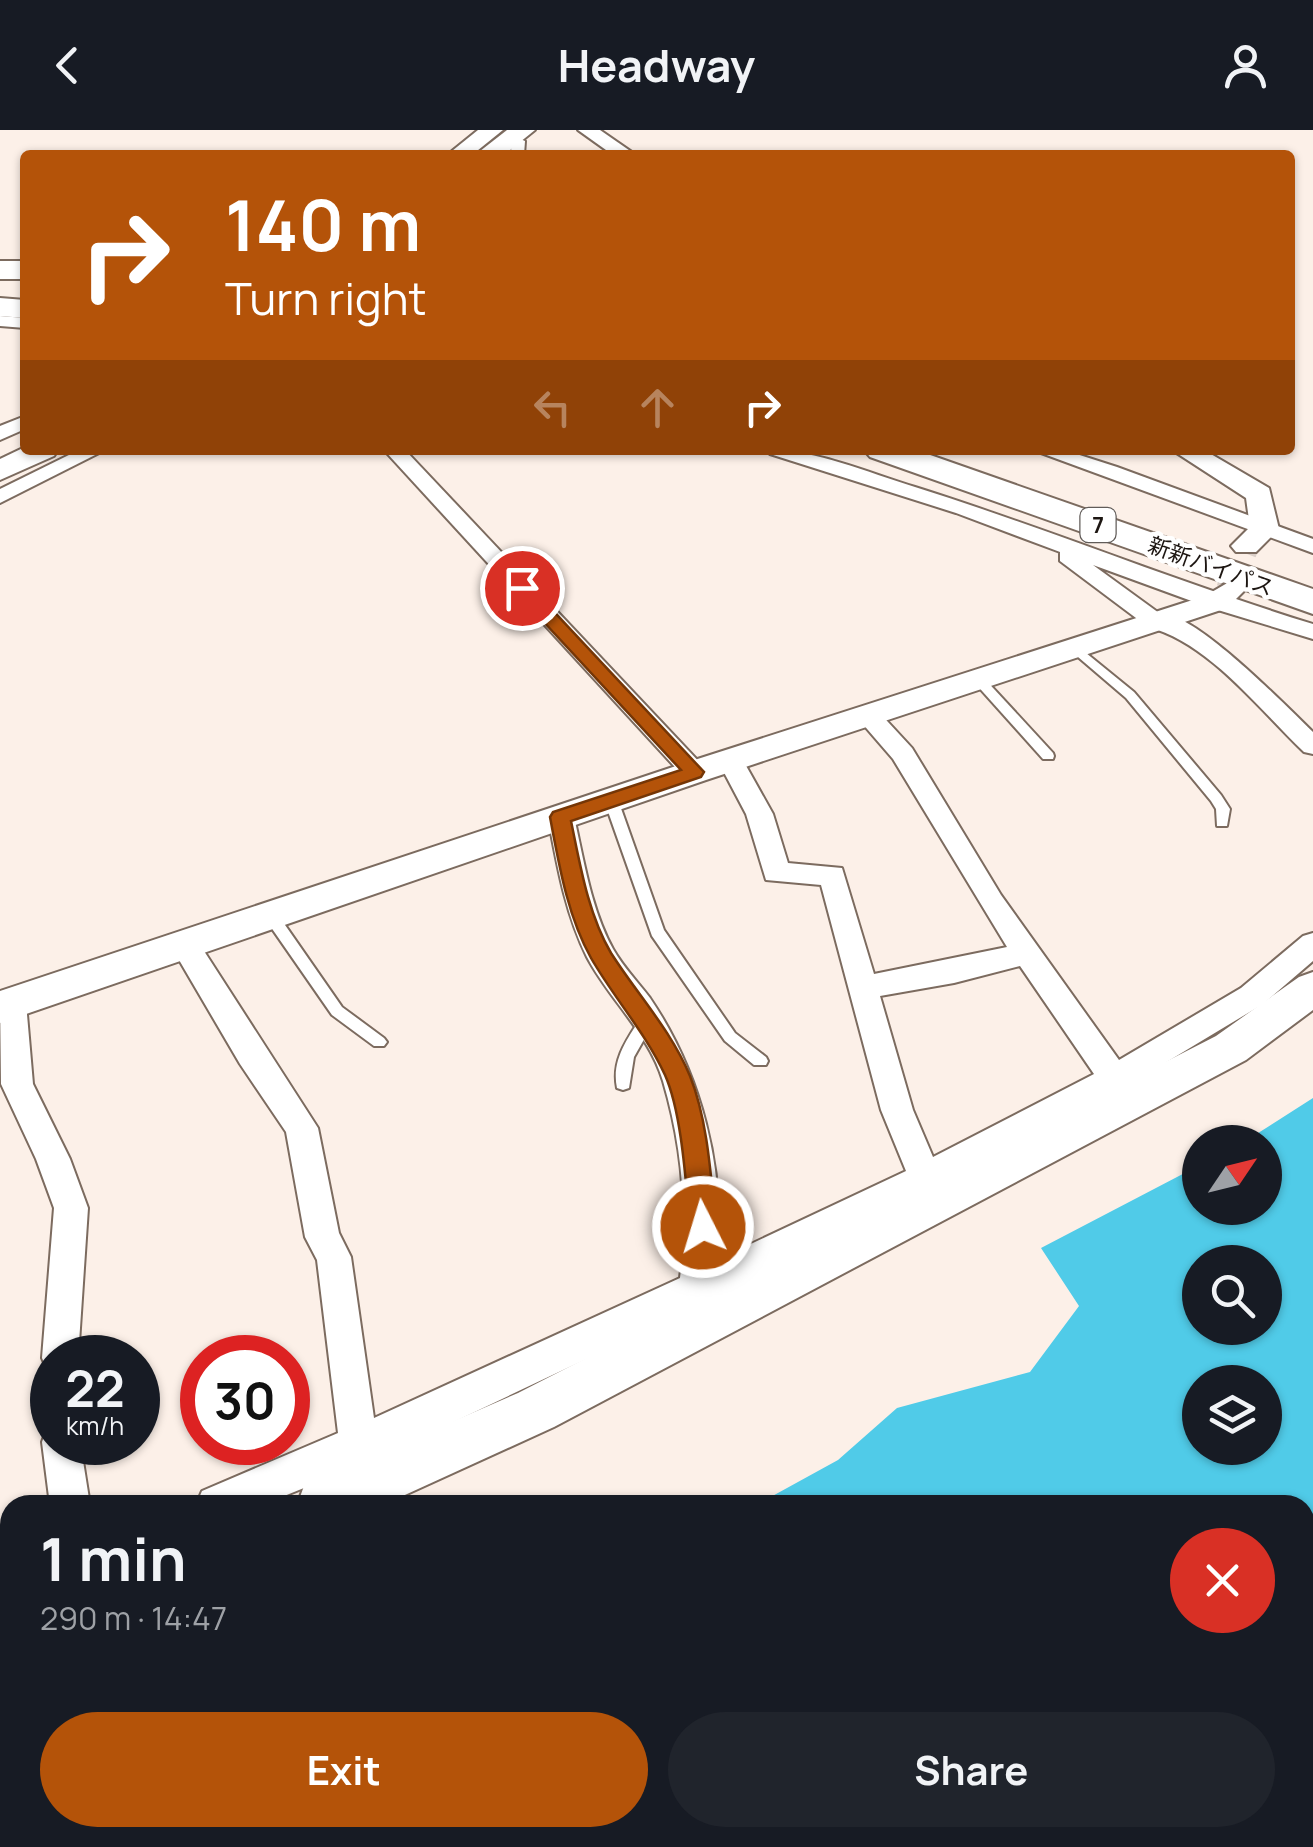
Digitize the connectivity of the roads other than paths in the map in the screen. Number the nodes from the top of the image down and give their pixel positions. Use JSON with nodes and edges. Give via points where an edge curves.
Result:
{"nodes":[{"id":1,"x":588,"y":130,"type":"edge"},
{"id":2,"x":504,"y":141,"type":"edge"},
{"id":3,"x":474,"y":150,"type":"edge"},
{"id":4,"x":618,"y":150,"type":"edge"},
{"id":5,"x":33,"y":455,"type":"edge"},
{"id":6,"x":85,"y":455,"type":"edge"},
{"id":7,"x":399,"y":455,"type":"edge"},
{"id":8,"x":792,"y":455,"type":"edge"},
{"id":9,"x":1193,"y":455,"type":"edge"},
{"id":10,"x":937,"y":456,"type":"edge"},
{"id":11,"x":1036,"y":466,"type":"edge"},
{"id":12,"x":0,"y":472,"type":"edge"},
{"id":13,"x":0,"y":498,"type":"edge"},
{"id":14,"x":1042,"y":536,"type":"junction"},
{"id":15,"x":1256,"y":537,"type":"junction"},
{"id":16,"x":1313,"y":546,"type":"edge"},
{"id":17,"x":1313,"y":584,"type":"edge"},
{"id":18,"x":1222,"y":597,"type":"junction"},
{"id":19,"x":1313,"y":602,"type":"edge"},
{"id":20,"x":1160,"y":620,"type":"junction"},
{"id":21,"x":1313,"y":632,"type":"edge"},
{"id":22,"x":1075,"y":648,"type":"junction"},
{"id":23,"x":978,"y":679,"type":"junction"},
{"id":24,"x":867,"y":715,"type":"junction"},
{"id":25,"x":1313,"y":746,"type":"edge"},
{"id":26,"x":1048,"y":756,"type":"dead end"},
{"id":27,"x":732,"y":760,"type":"junction"},
{"id":28,"x":694,"y":772,"type":"junction"},
{"id":29,"x":611,"y":800,"type":"junction"},
{"id":30,"x":560,"y":817,"type":"junction"},
{"id":31,"x":1222,"y":823,"type":"dead end"},
{"id":32,"x":271,"y":916,"type":"junction"},
{"id":33,"x":1313,"y":944,"type":"edge"},
{"id":34,"x":185,"y":945,"type":"junction"},
{"id":35,"x":1026,"y":953,"type":"junction"},
{"id":36,"x":864,"y":987,"type":"junction"},
{"id":37,"x":1313,"y":988,"type":"edge"},
{"id":38,"x":6,"y":1005,"type":"edge"},
{"id":39,"x":647,"y":1020,"type":"junction"},
{"id":40,"x":379,"y":1042,"type":"dead end"},
{"id":41,"x":760,"y":1060,"type":"dead end"},
{"id":42,"x":1114,"y":1078,"type":"junction"},
{"id":43,"x":623,"y":1083,"type":"dead end"},
{"id":44,"x":925,"y":1178,"type":"junction"},
{"id":45,"x":696,"y":1289,"type":"junction"},
{"id":46,"x":62,"y":1335,"type":"edge"},
{"id":47,"x":359,"y":1446,"type":"junction"},
{"id":48,"x":64,"y":1465,"type":"edge"},
{"id":49,"x":69,"y":1495,"type":"edge"},
{"id":50,"x":240,"y":1495,"type":"edge"},
{"id":51,"x":346,"y":1495,"type":"edge"}],
"edges":[{"from":1,"to":4,"type":"street"},
{"from":2,"to":3,"type":"main road"},
{"from":5,"to":12,"type":"main road"},
{"from":6,"to":13,"type":"street"},
{"from":7,"to":28,"type":"street"},
{"from":8,"to":14,"type":"street"},
{"from":9,"to":15,"type":"street","via":[[1259,494]]},
{"from":10,"to":11,"type":"highway","name":"新新バイパス","number":"7"},
{"from":10,"to":19,"type":"highway","name":"新新バイパス","number":"7"},
{"from":11,"to":15,"type":"street"},
{"from":11,"to":17,"type":"highway","name":"新新バイパス","number":"7"},
{"from":14,"to":18,"type":"street"},
{"from":14,"to":20,"type":"street"},
{"from":15,"to":16,"type":"street"},
{"from":18,"to":20,"type":"street"},
{"from":18,"to":21,"type":"street"},
{"from":20,"to":22,"type":"street"},
{"from":20,"to":25,"type":"street","via":[[1211,650]]},
{"from":22,"to":23,"type":"street"},
{"from":22,"to":31,"type":"lane","via":[[1153,721],[1216,798]]},
{"from":23,"to":24,"type":"street"},
{"from":23,"to":26,"type":"lane"},
{"from":24,"to":27,"type":"street"},
{"from":24,"to":35,"type":"street","via":[[903,754]]},
{"from":27,"to":28,"type":"street"},
{"from":27,"to":36,"type":"street","via":[[758,802],[776,873],[832,875]]},
{"from":28,"to":29,"type":"street"},
{"from":29,"to":30,"type":"street"},
{"from":29,"to":41,"type":"lane","via":[[657,932],[730,1037]]},
{"from":30,"to":32,"type":"street"},
{"from":30,"to":39,"type":"street","via":[[575,888],[600,954]]},
{"from":32,"to":34,"type":"street"},
{"from":32,"to":40,"type":"lane","via":[[337,1011]]},
{"from":33,"to":42,"type":"street","via":[[1252,996]]},
{"from":34,"to":38,"type":"street"},
{"from":34,"to":47,"type":"street","via":[[302,1128],[322,1237],[334,1257]]},
{"from":35,"to":36,"type":"street"},
{"from":35,"to":42,"type":"street"},
{"from":36,"to":44,"type":"street","via":[[897,1110]]},
{"from":37,"to":51,"type":"street","via":[[1232,1048],[536,1410]]},
{"from":38,"to":46,"type":"street","via":[[16,1084],[71,1208]]},
{"from":39,"to":43,"type":"lane","via":[[626,1056]]},
{"from":39,"to":45,"type":"street","via":[[678,1078],[698,1170],[703,1227]]},
{"from":42,"to":44,"type":"street"},
{"from":44,"to":45,"type":"street"},
{"from":45,"to":47,"type":"street"},
{"from":47,"to":50,"type":"street"},
{"from":48,"to":49,"type":"street"}]}
